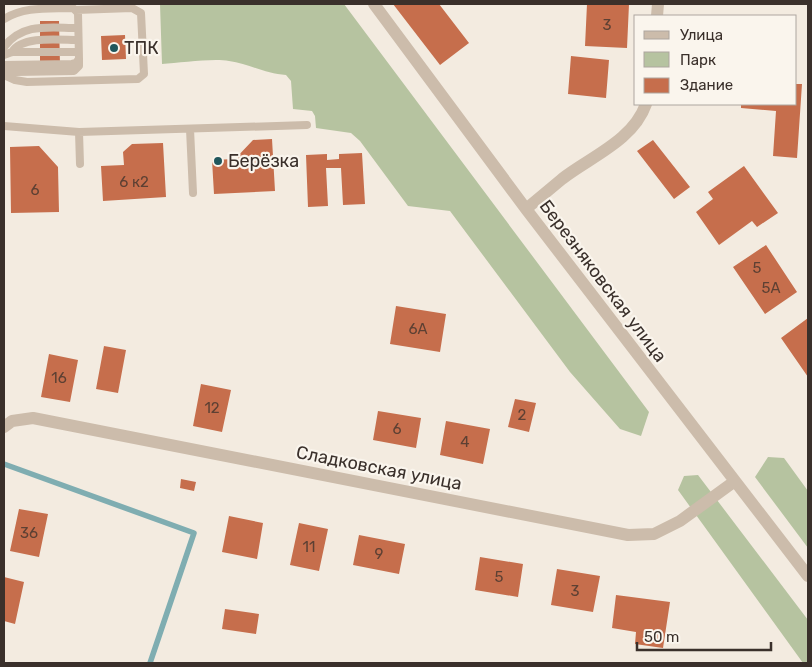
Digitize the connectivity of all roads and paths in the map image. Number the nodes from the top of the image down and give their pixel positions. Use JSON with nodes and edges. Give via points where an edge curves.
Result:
{"nodes":[{"id":1,"x":374,"y":4,"type":"edge"},
{"id":2,"x":76,"y":10,"type":"junction"},
{"id":3,"x":4,"y":19,"type":"edge"},
{"id":4,"x":78,"y":28,"type":"junction"},
{"id":5,"x":78,"y":40,"type":"junction"},
{"id":6,"x":4,"y":47,"type":"edge"},
{"id":7,"x":8,"y":53,"type":"edge"},
{"id":8,"x":78,"y":55,"type":"junction"},
{"id":9,"x":4,"y":65,"type":"edge"},
{"id":10,"x":4,"y":70,"type":"edge"},
{"id":11,"x":4,"y":75,"type":"edge"},
{"id":12,"x":645,"y":105,"type":"edge"},
{"id":13,"x":307,"y":125,"type":"dead end"},
{"id":14,"x":4,"y":126,"type":"edge"},
{"id":15,"x":190,"y":129,"type":"junction"},
{"id":16,"x":79,"y":132,"type":"junction"},
{"id":17,"x":80,"y":164,"type":"dead end"},
{"id":18,"x":193,"y":193,"type":"dead end"},
{"id":19,"x":526,"y":209,"type":"junction"},
{"id":20,"x":4,"y":427,"type":"edge"},
{"id":21,"x":735,"y":481,"type":"junction"},
{"id":22,"x":806,"y":570,"type":"edge"}],
"edges":[{"from":1,"to":19,"type":"street","name":"Березняковская улица"},
{"from":2,"to":3,"type":"lane","via":[[27,9]]},
{"from":2,"to":4,"type":"lane"},
{"from":2,"to":11,"type":"lane","via":[[132,8],[141,13],[142,78],[27,82]]},
{"from":4,"to":5,"type":"lane"},
{"from":4,"to":6,"type":"lane","via":[[31,28],[16,34]]},
{"from":5,"to":7,"type":"lane","via":[[32,41],[18,45]]},
{"from":5,"to":8,"type":"lane"},
{"from":7,"to":8,"type":"lane"},
{"from":8,"to":9,"type":"lane","via":[[76,63],[72,64]]},
{"from":8,"to":10,"type":"lane","via":[[79,66],[74,72]]},
{"from":12,"to":19,"type":"street","via":[[632,128]]},
{"from":13,"to":15,"type":"lane"},
{"from":14,"to":16,"type":"lane"},
{"from":15,"to":16,"type":"lane"},
{"from":15,"to":18,"type":"lane"},
{"from":16,"to":17,"type":"lane"},
{"from":19,"to":21,"type":"street","name":"Березняковская улица"},
{"from":20,"to":21,"type":"street","name":"Сладковская улица","via":[[12,421],[33,418],[628,535],[654,534],[680,520]]},
{"from":21,"to":22,"type":"street","name":"Березняковская улица"}]}
